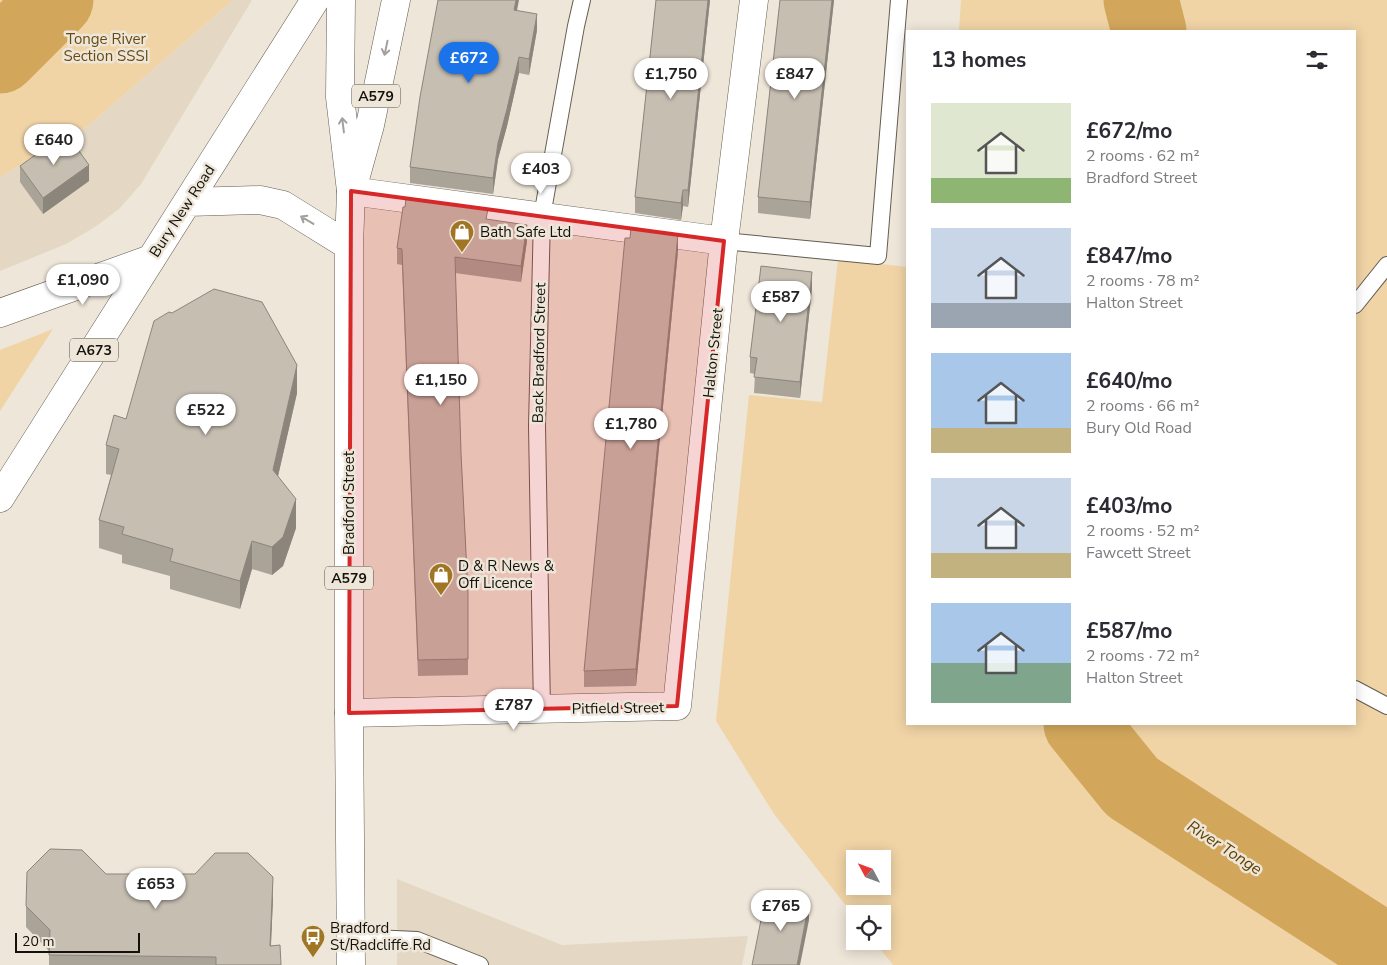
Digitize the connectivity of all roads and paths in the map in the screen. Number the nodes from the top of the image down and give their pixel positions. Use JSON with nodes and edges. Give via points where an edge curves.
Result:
{"nodes":[{"id":1,"x":316,"y":0,"type":"edge"},
{"id":2,"x":341,"y":0,"type":"edge"},
{"id":3,"x":396,"y":0,"type":"edge"},
{"id":4,"x":582,"y":0,"type":"edge"},
{"id":5,"x":754,"y":0,"type":"edge"},
{"id":6,"x":899,"y":0,"type":"edge"},
{"id":7,"x":351,"y":191,"type":"junction"},
{"id":8,"x":188,"y":202,"type":"junction"},
{"id":9,"x":542,"y":216,"type":"junction"},
{"id":10,"x":724,"y":241,"type":"junction"},
{"id":11,"x":349,"y":246,"type":"junction"},
{"id":12,"x":151,"y":259,"type":"junction"},
{"id":13,"x":1387,"y":265,"type":"edge"},
{"id":14,"x":1356,"y":304,"type":"edge"},
{"id":15,"x":0,"y":314,"type":"edge"},
{"id":16,"x":0,"y":498,"type":"edge"},
{"id":17,"x":1356,"y":690,"type":"edge"},
{"id":18,"x":677,"y":706,"type":"joint"},
{"id":19,"x":1387,"y":706,"type":"edge"},
{"id":20,"x":542,"y":710,"type":"junction"},
{"id":21,"x":349,"y":712,"type":"junction"},
{"id":22,"x":351,"y":937,"type":"junction"},
{"id":23,"x":351,"y":965,"type":"edge"},
{"id":24,"x":480,"y":965,"type":"edge"}],
"edges":[{"from":1,"to":8,"type":"main road","name":"Bury New Road","number":"A673"},
{"from":7,"to":2,"type":"main road","name":"Bradford Street","number":"A579","one_way":true,"via":[[340,97]]},
{"from":3,"to":7,"type":"main road","name":"Bradford Street","number":"A579","one_way":true,"via":[[370,125]]},
{"from":4,"to":9,"type":"lane","name":"Back Bradford Street"},
{"from":5,"to":10,"type":"main road","name":"Halton Street"},
{"from":6,"to":10,"type":"lane","via":[[878,256]]},
{"from":7,"to":9,"type":"main road"},
{"from":7,"to":11,"type":"main road","name":"Bradford Street","number":"A579"},
{"from":11,"to":8,"type":"main road","one_way":true,"via":[[283,205],[260,200]]},
{"from":8,"to":12,"type":"main road","name":"Bury New Road","number":"A673"},
{"from":9,"to":10,"type":"main road"},
{"from":9,"to":20,"type":"lane","name":"Back Bradford Street","via":[[537,426]]},
{"from":10,"to":18,"type":"main road","name":"Halton Street"},
{"from":11,"to":21,"type":"main road","name":"Bradford Street","number":"A579"},
{"from":12,"to":15,"type":"main road"},
{"from":12,"to":16,"type":"main road","name":"Bury New Road","number":"A673"},
{"from":13,"to":14,"type":"lane"},
{"from":17,"to":19,"type":"lane"},
{"from":18,"to":20,"type":"main road","name":"Pitfield Street"},
{"from":20,"to":21,"type":"main road","name":"Pitfield Street"},
{"from":21,"to":22,"type":"main road","name":"Bradford Street","number":"A579"},
{"from":22,"to":23,"type":"main road","name":"Bradford Street","number":"A579"},
{"from":22,"to":24,"type":"lane","via":[[418,940]]}]}
